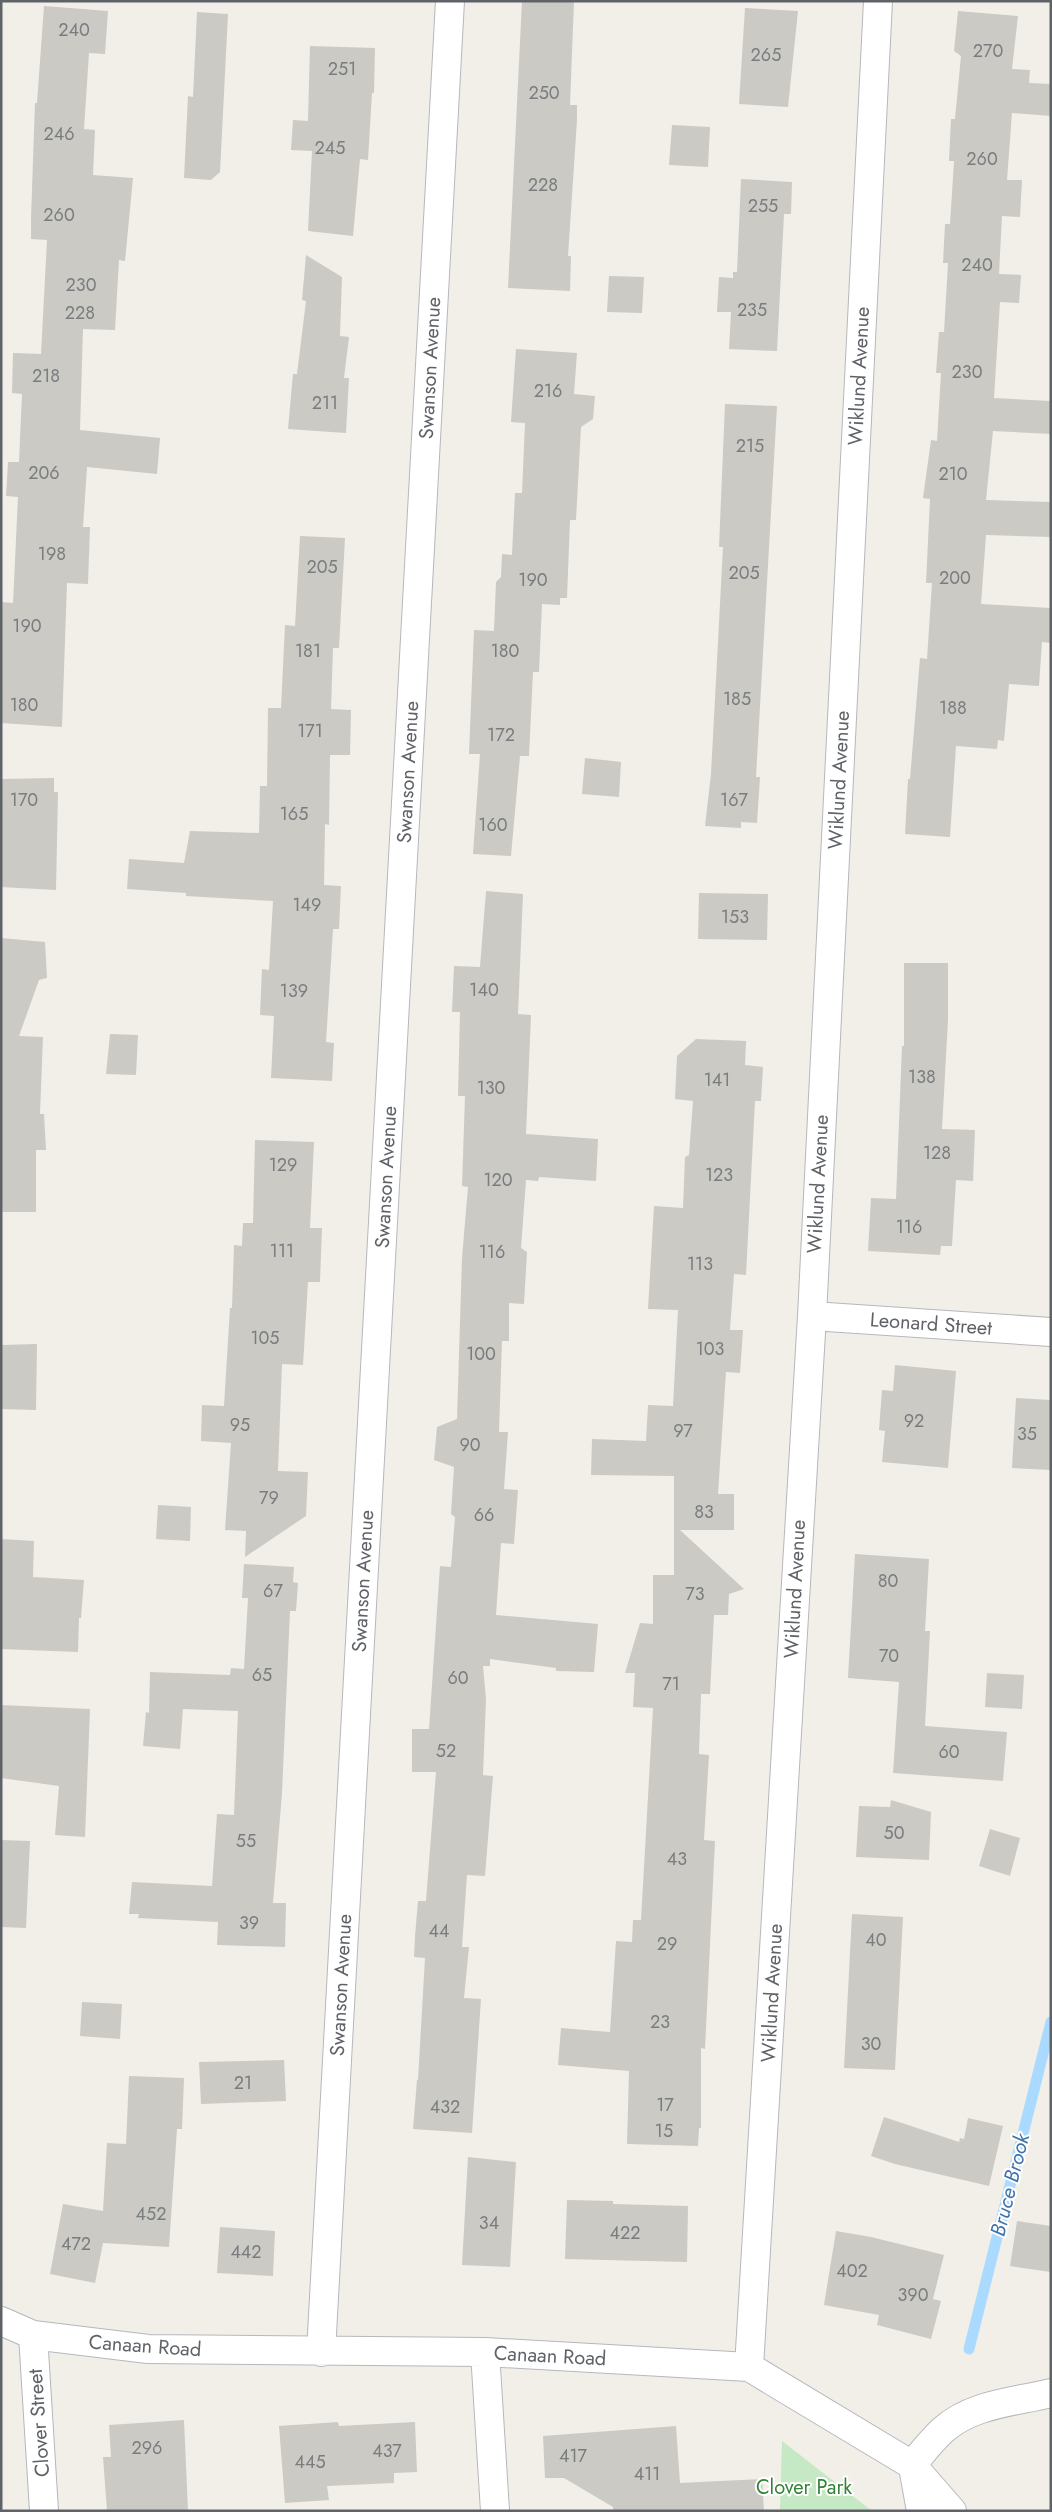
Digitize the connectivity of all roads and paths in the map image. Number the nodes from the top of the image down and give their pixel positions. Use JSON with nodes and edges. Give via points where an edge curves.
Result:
{"nodes":[{"id":1,"x":450,"y":1,"type":"edge"},
{"id":2,"x":878,"y":1,"type":"edge"},
{"id":3,"x":812,"y":1316,"type":"junction"},
{"id":4,"x":1051,"y":1332,"type":"edge"},
{"id":5,"x":1,"y":2321,"type":"edge"},
{"id":6,"x":33,"y":2335,"type":"junction"},
{"id":7,"x":321,"y":2352,"type":"junction"},
{"id":8,"x":485,"y":2352,"type":"junction"},
{"id":9,"x":749,"y":2367,"type":"junction"},
{"id":10,"x":1051,"y":2393,"type":"edge"},
{"id":11,"x":912,"y":2465,"type":"junction"},
{"id":12,"x":44,"y":2511,"type":"edge"},
{"id":13,"x":495,"y":2511,"type":"edge"},
{"id":14,"x":921,"y":2511,"type":"edge"},
{"id":15,"x":952,"y":2511,"type":"edge"}],
"edges":[{"from":1,"to":7,"type":"street","name":"Swanson Avenue"},
{"from":2,"to":3,"type":"street","name":"Wiklund Avenue"},
{"from":3,"to":4,"type":"street","name":"Leonard Street"},
{"from":3,"to":9,"type":"street","name":"Wiklund Avenue"},
{"from":5,"to":6,"type":"street","name":"Canaan Road"},
{"from":6,"to":7,"type":"street","name":"Canaan Road","via":[[148,2349]]},
{"from":6,"to":12,"type":"street","name":"Clover Street"},
{"from":7,"to":8,"type":"street","name":"Canaan Road"},
{"from":8,"to":9,"type":"street","name":"Canaan Road"},
{"from":8,"to":13,"type":"street"},
{"from":9,"to":11,"type":"street","name":"Canaan Road"},
{"from":10,"to":11,"type":"street","via":[[976,2410],[960,2418],[944,2430]]},
{"from":11,"to":14,"type":"street"},
{"from":11,"to":15,"type":"street","name":"Canaan Road"}]}
